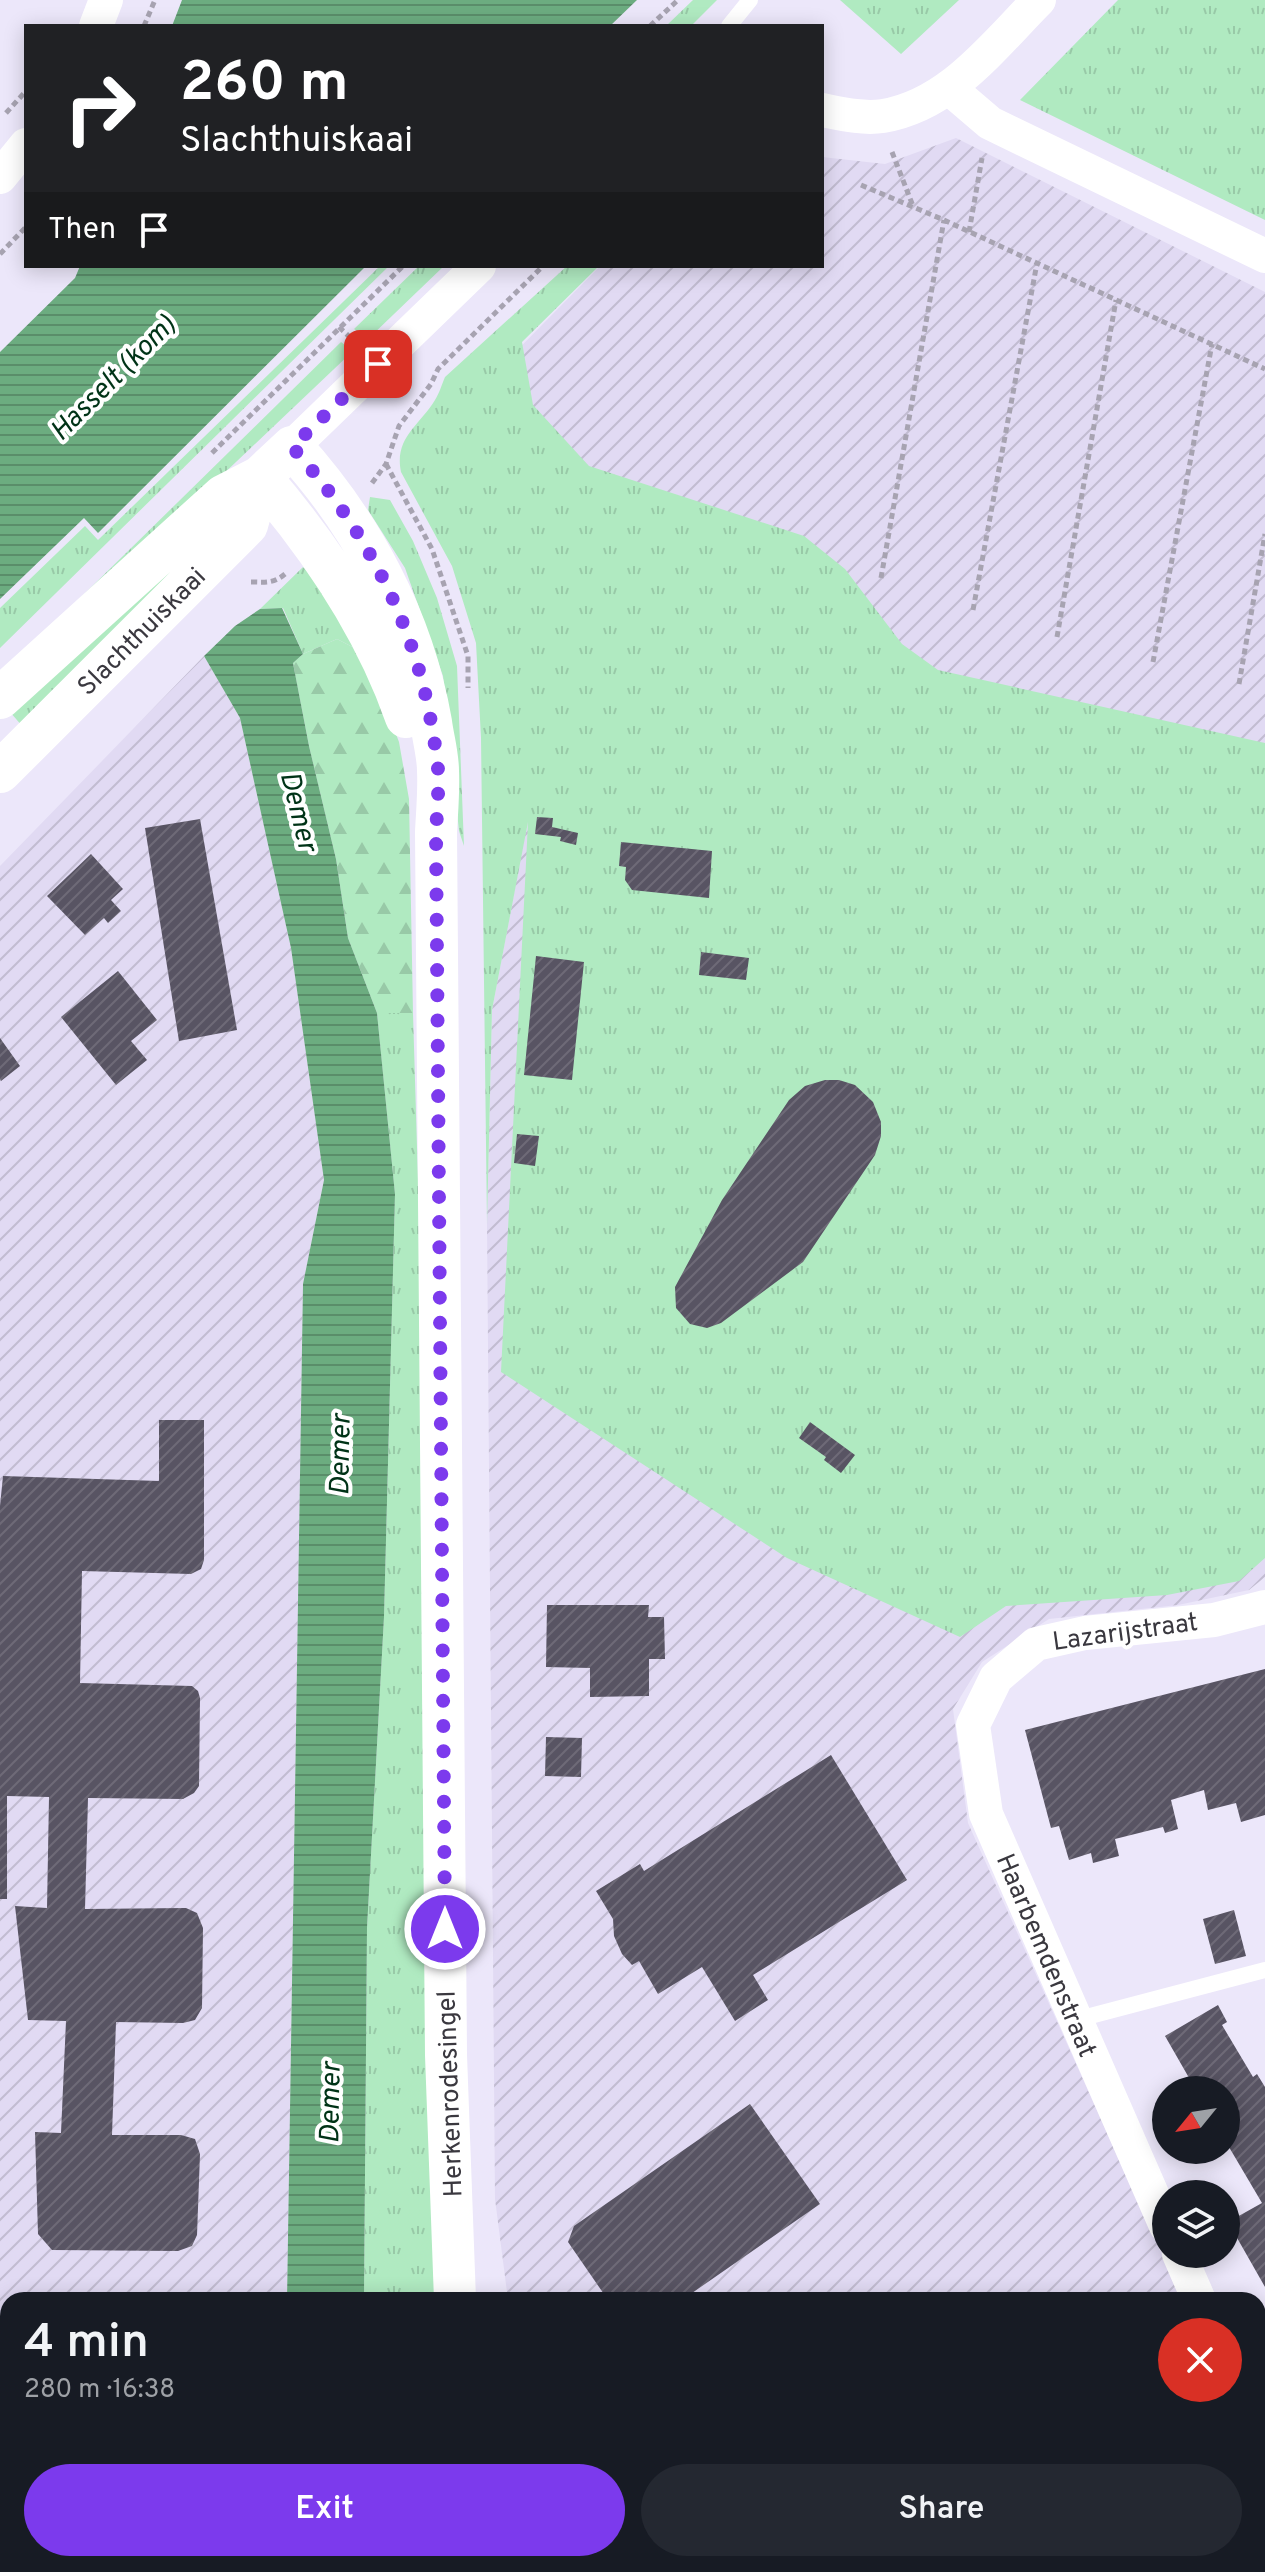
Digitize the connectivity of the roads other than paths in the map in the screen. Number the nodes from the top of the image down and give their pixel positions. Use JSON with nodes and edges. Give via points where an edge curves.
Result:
{"nodes":[{"id":1,"x":106,"y":0,"type":"edge"},
{"id":2,"x":750,"y":0,"type":"edge"},
{"id":3,"x":1039,"y":0,"type":"edge"},
{"id":4,"x":97,"y":24,"type":"edge"},
{"id":5,"x":731,"y":24,"type":"edge"},
{"id":6,"x":949,"y":88,"type":"junction"},
{"id":7,"x":824,"y":110,"type":"edge"},
{"id":8,"x":24,"y":147,"type":"edge"},
{"id":9,"x":0,"y":177,"type":"edge"},
{"id":10,"x":1265,"y":256,"type":"edge"},
{"id":11,"x":477,"y":268,"type":"edge"},
{"id":12,"x":292,"y":447,"type":"junction"},
{"id":13,"x":260,"y":477,"type":"junction"},
{"id":14,"x":0,"y":698,"type":"edge"},
{"id":15,"x":0,"y":772,"type":"edge"},
{"id":16,"x":436,"y":832,"type":"junction"},
{"id":17,"x":1265,"y":1607,"type":"edge"},
{"id":18,"x":996,"y":1678,"type":"joint"},
{"id":19,"x":1265,"y":1970,"type":"edge"},
{"id":20,"x":1075,"y":2020,"type":"junction"},
{"id":21,"x":1152,"y":2194,"type":"edge"},
{"id":22,"x":1185,"y":2268,"type":"edge"},
{"id":23,"x":455,"y":2292,"type":"edge"},
{"id":24,"x":1196,"y":2292,"type":"edge"}],
"edges":[{"from":1,"to":4,"type":"street"},
{"from":2,"to":5,"type":"lane"},
{"from":3,"to":6,"type":"street"},
{"from":6,"to":7,"type":"street","via":[[925,103],[882,116]]},
{"from":6,"to":10,"type":"street","via":[[990,123]]},
{"from":8,"to":9,"type":"street"},
{"from":11,"to":12,"type":"street","name":"Slachthuiskaai"},
{"from":12,"to":13,"type":"street","name":"Slachthuiskaai"},
{"from":12,"to":16,"type":"street","name":"Herkenrodesingel","via":[[346,513],[391,594],[424,682],[438,768]]},
{"from":13,"to":14,"type":"street","name":"Slachthuiskaai","via":[[223,496]]},
{"from":13,"to":15,"type":"street","name":"Slachthuiskaai","via":[[247,525]]},
{"from":13,"to":16,"type":"street","name":"Herkenrodesingel","via":[[365,622],[412,735]]},
{"from":16,"to":23,"type":"street","name":"Herkenrodesingel","via":[[446,2055]]},
{"from":17,"to":18,"type":"street","name":"Lazarijstraat","via":[[1214,1620],[1085,1633],[1036,1644]]},
{"from":18,"to":20,"type":"street","name":"Haarbemdenstraat","via":[[973,1725],[986,1814]]},
{"from":19,"to":20,"type":"lane"},
{"from":20,"to":21,"type":"street","name":"Haarbemdenstraat"},
{"from":22,"to":24,"type":"street"}]}
